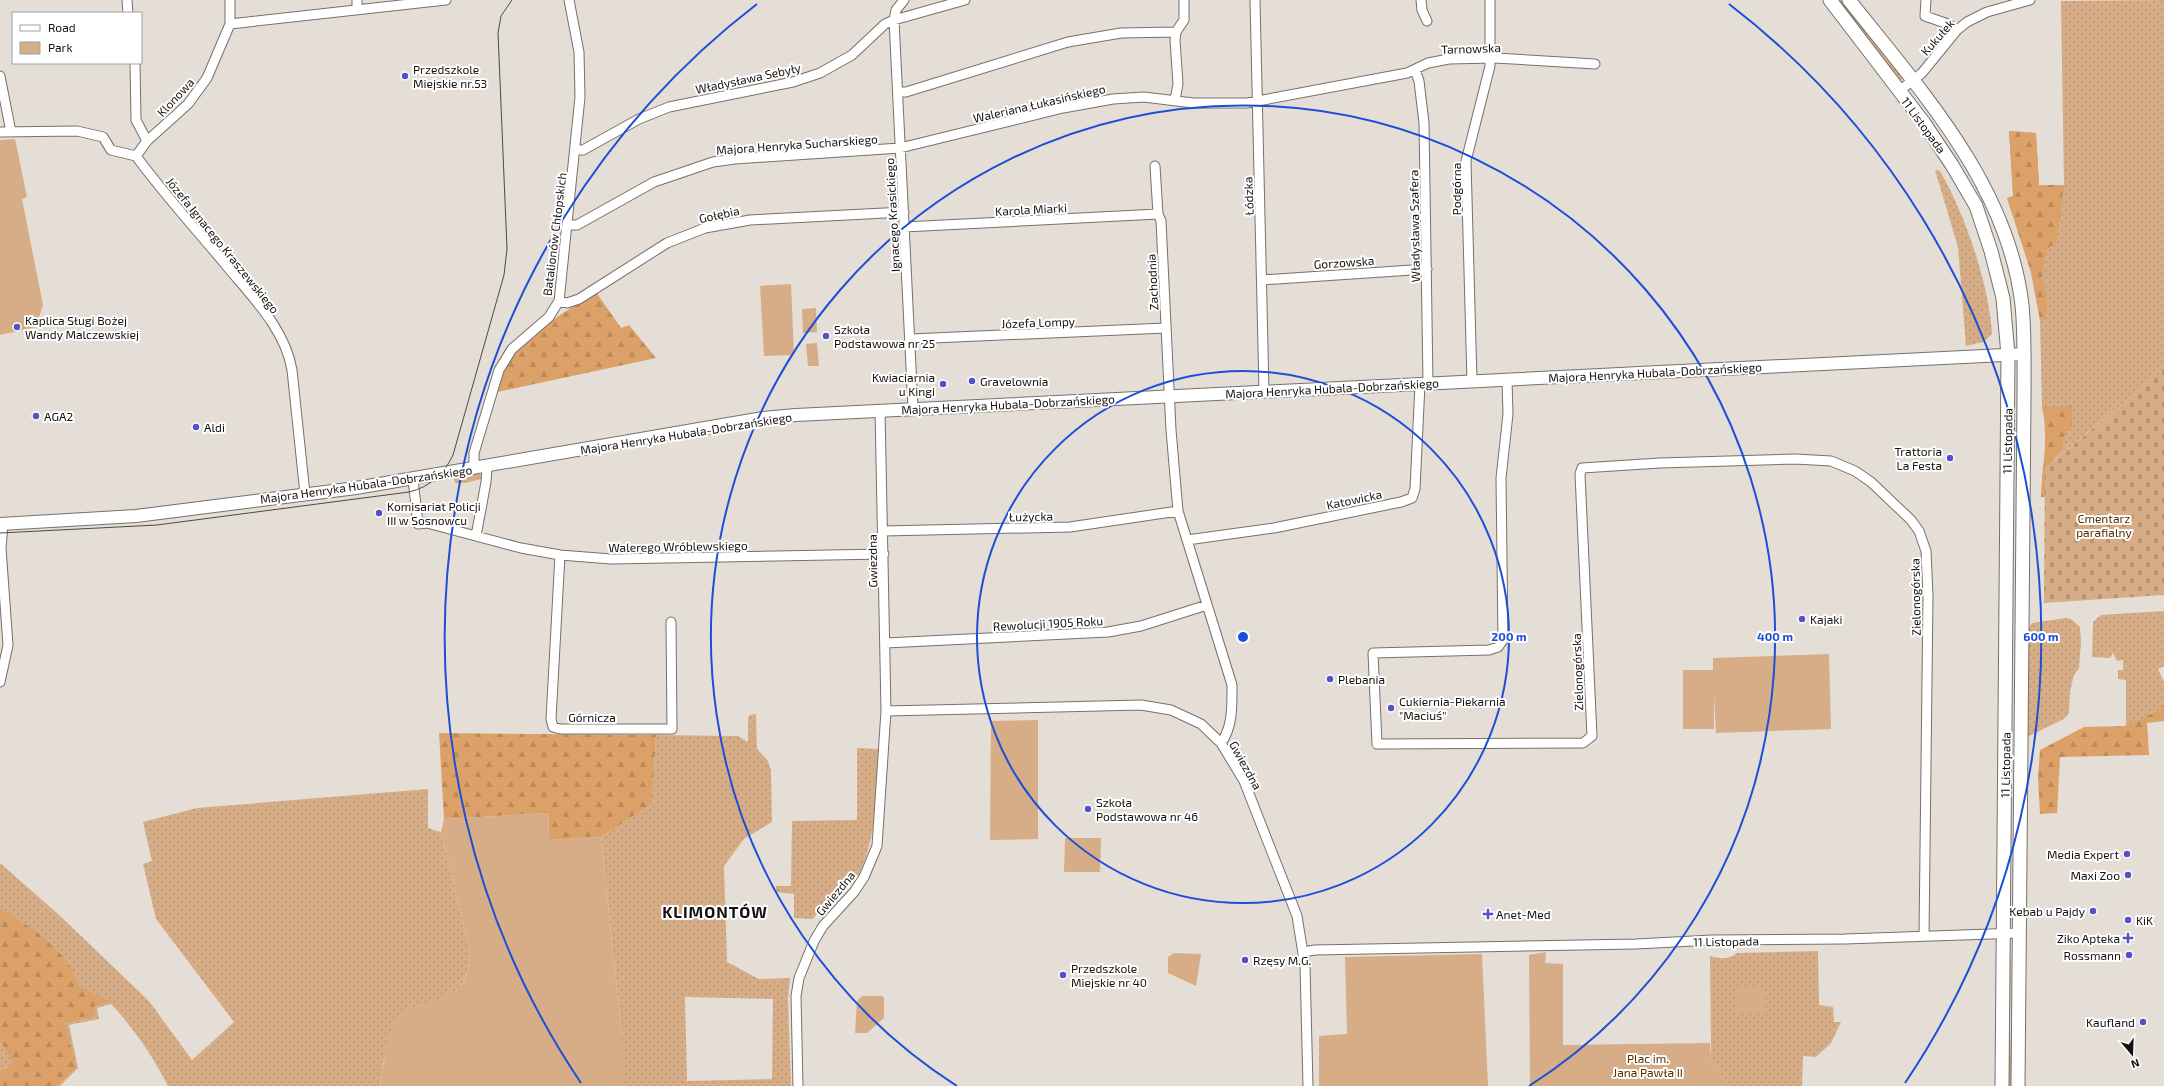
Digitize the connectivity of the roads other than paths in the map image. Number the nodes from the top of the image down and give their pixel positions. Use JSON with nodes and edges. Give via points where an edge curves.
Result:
{"nodes":[{"id":1,"x":127,"y":0,"type":"edge"},
{"id":2,"x":230,"y":0,"type":"edge"},
{"id":3,"x":357,"y":0,"type":"edge"},
{"id":4,"x":446,"y":0,"type":"edge"},
{"id":5,"x":569,"y":0,"type":"edge"},
{"id":6,"x":904,"y":0,"type":"edge"},
{"id":7,"x":965,"y":0,"type":"edge"},
{"id":8,"x":1184,"y":0,"type":"edge"},
{"id":9,"x":1255,"y":0,"type":"edge"},
{"id":10,"x":1421,"y":0,"type":"edge"},
{"id":11,"x":1490,"y":0,"type":"edge"},
{"id":12,"x":1830,"y":0,"type":"edge"},
{"id":13,"x":1849,"y":0,"type":"edge"},
{"id":14,"x":1926,"y":0,"type":"edge"},
{"id":15,"x":2030,"y":0,"type":"edge"},
{"id":16,"x":2017,"y":2,"type":"edge"},
{"id":17,"x":357,"y":10,"type":"junction"},
{"id":18,"x":128,"y":12,"type":"edge"},
{"id":19,"x":894,"y":20,"type":"junction"},
{"id":20,"x":1427,"y":21,"type":"dead end"},
{"id":21,"x":230,"y":24,"type":"junction"},
{"id":22,"x":1957,"y":30,"type":"junction"},
{"id":23,"x":1176,"y":32,"type":"junction"},
{"id":24,"x":1491,"y":58,"type":"junction"},
{"id":25,"x":135,"y":64,"type":"edge"},
{"id":26,"x":1595,"y":64,"type":"dead end"},
{"id":27,"x":1415,"y":70,"type":"junction"},
{"id":28,"x":0,"y":76,"type":"edge"},
{"id":29,"x":1912,"y":80,"type":"junction"},
{"id":30,"x":1899,"y":91,"type":"junction"},
{"id":31,"x":898,"y":92,"type":"junction"},
{"id":32,"x":1176,"y":100,"type":"junction"},
{"id":33,"x":1257,"y":100,"type":"junction"},
{"id":34,"x":0,"y":132,"type":"edge"},
{"id":35,"x":11,"y":132,"type":"junction"},
{"id":36,"x":148,"y":141,"type":"junction"},
{"id":37,"x":900,"y":148,"type":"junction"},
{"id":38,"x":576,"y":150,"type":"junction"},
{"id":39,"x":136,"y":156,"type":"junction"},
{"id":40,"x":1155,"y":166,"type":"dead end"},
{"id":41,"x":904,"y":212,"type":"junction"},
{"id":42,"x":1158,"y":214,"type":"junction"},
{"id":43,"x":567,"y":225,"type":"junction"},
{"id":44,"x":904,"y":227,"type":"junction"},
{"id":45,"x":1426,"y":269,"type":"junction"},
{"id":46,"x":1262,"y":280,"type":"junction"},
{"id":47,"x":559,"y":301,"type":"junction"},
{"id":48,"x":1166,"y":328,"type":"junction"},
{"id":49,"x":910,"y":339,"type":"junction"},
{"id":50,"x":2024,"y":354,"type":"junction"},
{"id":51,"x":2008,"y":355,"type":"junction"},
{"id":52,"x":1507,"y":380,"type":"junction"},
{"id":53,"x":1472,"y":381,"type":"junction"},
{"id":54,"x":1424,"y":383,"type":"junction"},
{"id":55,"x":1264,"y":391,"type":"junction"},
{"id":56,"x":1170,"y":396,"type":"junction"},
{"id":57,"x":913,"y":408,"type":"junction"},
{"id":58,"x":880,"y":410,"type":"junction"},
{"id":59,"x":487,"y":467,"type":"junction"},
{"id":60,"x":474,"y":469,"type":"junction"},
{"id":61,"x":413,"y":479,"type":"junction"},
{"id":62,"x":305,"y":494,"type":"junction"},
{"id":63,"x":1178,"y":512,"type":"junction"},
{"id":64,"x":1,"y":524,"type":"edge"},
{"id":65,"x":884,"y":531,"type":"junction"},
{"id":66,"x":476,"y":536,"type":"junction"},
{"id":67,"x":2007,"y":537,"type":"junction"},
{"id":68,"x":2023,"y":538,"type":"junction"},
{"id":69,"x":1187,"y":540,"type":"junction"},
{"id":70,"x":884,"y":554,"type":"junction"},
{"id":71,"x":560,"y":555,"type":"junction"},
{"id":72,"x":1207,"y":605,"type":"junction"},
{"id":73,"x":2007,"y":616,"type":"junction"},
{"id":74,"x":2022,"y":616,"type":"junction"},
{"id":75,"x":671,"y":622,"type":"dead end"},
{"id":76,"x":886,"y":643,"type":"junction"},
{"id":77,"x":0,"y":682,"type":"edge"},
{"id":78,"x":886,"y":711,"type":"junction"},
{"id":79,"x":1221,"y":743,"type":"junction"},
{"id":80,"x":2006,"y":750,"type":"junction"},
{"id":81,"x":2020,"y":750,"type":"junction"},
{"id":82,"x":2020,"y":932,"type":"junction"},
{"id":83,"x":2003,"y":934,"type":"junction"},
{"id":84,"x":1924,"y":936,"type":"junction"},
{"id":85,"x":1303,"y":952,"type":"junction"},
{"id":86,"x":798,"y":1086,"type":"edge"},
{"id":87,"x":1308,"y":1086,"type":"edge"},
{"id":88,"x":2002,"y":1086,"type":"edge"},
{"id":89,"x":2018,"y":1086,"type":"edge"}],
"edges":[{"from":1,"to":18,"type":"street"},
{"from":2,"to":21,"type":"street","name":"Klonowa"},
{"from":3,"to":17,"type":"street"},
{"from":4,"to":17,"type":"street"},
{"from":5,"to":38,"type":"street","name":"Batalionów Chłopskich","via":[[580,60]]},
{"from":6,"to":19,"type":"street","via":[[896,10]]},
{"from":7,"to":19,"type":"street"},
{"from":8,"to":23,"type":"street","via":[[1184,20]]},
{"from":9,"to":33,"type":"street","name":"Łódzka"},
{"from":10,"to":20,"type":"street"},
{"from":11,"to":24,"type":"street","name":"Podgórna"},
{"from":12,"to":30,"type":"main road","name":"11 Listopada"},
{"from":13,"to":29,"type":"main road","name":"11 Listopada"},
{"from":14,"to":22,"type":"street","via":[[1925,16]]},
{"from":15,"to":16,"type":"street","name":"Kukułek"},
{"from":16,"to":22,"type":"street","name":"Kukułek","via":[[1980,16]]},
{"from":17,"to":21,"type":"street"},
{"from":19,"to":31,"type":"street","name":"Ignacego Krasickiego"},
{"from":19,"to":38,"type":"street","name":"Władysława Sebyły","via":[[885,24],[852,55],[807,78],[669,107],[639,119],[584,150]]},
{"from":21,"to":36,"type":"street","name":"Klonowa","via":[[208,78],[199,92]]},
{"from":22,"to":29,"type":"street","name":"Kukułek","via":[[1922,73]]},
{"from":23,"to":31,"type":"street","via":[[1121,33],[1068,42],[906,92]]},
{"from":23,"to":32,"type":"street"},
{"from":24,"to":26,"type":"street","name":"Tarnowska"},
{"from":24,"to":27,"type":"street","name":"Tarnowska","via":[[1449,59]]},
{"from":24,"to":53,"type":"street","name":"Podgórna","via":[[1466,161]]},
{"from":25,"to":36,"type":"street","via":[[136,120]]},
{"from":27,"to":33,"type":"street","name":"Tarnowska"},
{"from":27,"to":45,"type":"street","name":"Władysława Szafera","via":[[1419,81],[1424,123]]},
{"from":28,"to":35,"type":"street"},
{"from":29,"to":30,"type":"street","name":"Kukułek"},
{"from":29,"to":50,"type":"main road","name":"11 Listopada","via":[[1967,157],[2000,222],[2012,260],[2021,303]]},
{"from":30,"to":51,"type":"main road","name":"11 Listopada","via":[[1952,165],[1982,218],[2002,298]]},
{"from":31,"to":37,"type":"street","name":"Ignacego Krasickiego"},
{"from":32,"to":33,"type":"street","name":"Waleriana Łukasińskiego","via":[[1212,104]]},
{"from":32,"to":37,"type":"street","name":"Waleriana Łukasińskiego","via":[[1144,97],[1077,105]]},
{"from":33,"to":46,"type":"street","name":"Łódzka"},
{"from":34,"to":35,"type":"street"},
{"from":35,"to":39,"type":"street","via":[[85,132],[103,137],[111,150]]},
{"from":36,"to":39,"type":"street","name":"Klonowa"},
{"from":37,"to":41,"type":"street","name":"Ignacego Krasickiego"},
{"from":37,"to":43,"type":"street","name":"Majora Henryka Sucharskiego","via":[[735,158],[713,162],[654,182],[577,225]]},
{"from":38,"to":43,"type":"street","name":"Batalionów Chłopskich"},
{"from":39,"to":62,"type":"street","name":"Józefa Ignacego Kraszewskiego","via":[[283,339],[292,370]]},
{"from":40,"to":42,"type":"street","name":"Zachodnia"},
{"from":41,"to":44,"type":"street","name":"Ignacego Krasickiego"},
{"from":41,"to":47,"type":"street","name":"Gołębia","via":[[750,220],[705,228],[667,243],[579,299],[567,303]]},
{"from":42,"to":44,"type":"street","name":"Karola Miarki"},
{"from":42,"to":48,"type":"street","name":"Zachodnia","via":[[1161,221]]},
{"from":43,"to":47,"type":"street","name":"Batalionów Chłopskich"},
{"from":44,"to":49,"type":"street","name":"Ignacego Krasickiego"},
{"from":45,"to":46,"type":"street","name":"Gorzowska"},
{"from":45,"to":54,"type":"street","name":"Władysława Szafera"},
{"from":46,"to":55,"type":"street","name":"Łódzka"},
{"from":47,"to":60,"type":"street","name":"Batalionów Chłopskich","via":[[549,317],[512,349],[499,370],[474,453]]},
{"from":48,"to":49,"type":"street","name":"Józefa Lompy"},
{"from":48,"to":56,"type":"street","name":"Zachodnia"},
{"from":49,"to":57,"type":"street","name":"Ignacego Krasickiego"},
{"from":50,"to":51,"type":"street","name":"Majora Henryka Hubala-Dobrzańskiego"},
{"from":50,"to":68,"type":"main road","name":"11 Listopada"},
{"from":51,"to":52,"type":"street","name":"Majora Henryka Hubala-Dobrzańskiego"},
{"from":51,"to":67,"type":"main road","name":"11 Listopada"},
{"from":52,"to":53,"type":"street","name":"Majora Henryka Hubala-Dobrzańskiego"},
{"from":52,"to":84,"type":"street","name":"Zielonogórska","via":[[1508,414],[1501,478],[1503,640],[1498,647],[1489,650],[1373,653],[1377,744],[1583,743],[1592,736],[1580,474],[1582,468],[1788,459],[1832,461],[1855,471],[1884,494],[1919,530],[1926,551],[1928,573]]},
{"from":53,"to":54,"type":"street","name":"Majora Henryka Hubala-Dobrzańskiego"},
{"from":54,"to":55,"type":"street","name":"Majora Henryka Hubala-Dobrzańskiego"},
{"from":54,"to":69,"type":"street","name":"Katowicka","via":[[1415,489],[1412,498],[1274,528]]},
{"from":55,"to":56,"type":"street","name":"Majora Henryka Hubala-Dobrzańskiego"},
{"from":56,"to":57,"type":"street","name":"Majora Henryka Hubala-Dobrzańskiego"},
{"from":56,"to":63,"type":"street","name":"Zachodnia"},
{"from":57,"to":58,"type":"street","name":"Majora Henryka Hubala-Dobrzańskiego"},
{"from":58,"to":59,"type":"street","name":"Majora Henryka Hubala-Dobrzańskiego","via":[[763,418]]},
{"from":58,"to":65,"type":"street","name":"Gwiezdna"},
{"from":59,"to":60,"type":"street","name":"Majora Henryka Hubala-Dobrzańskiego"},
{"from":59,"to":66,"type":"street"},
{"from":60,"to":61,"type":"street","name":"Majora Henryka Hubala-Dobrzańskiego"},
{"from":61,"to":62,"type":"street","name":"Majora Henryka Hubala-Dobrzańskiego"},
{"from":61,"to":66,"type":"street","name":"Walerego Wróblewskiego","via":[[418,524]]},
{"from":62,"to":64,"type":"street","name":"Majora Henryka Hubala-Dobrzańskiego","via":[[136,516]]},
{"from":63,"to":65,"type":"street","name":"Łużycka","via":[[1070,527]]},
{"from":63,"to":69,"type":"street","name":"Zachodnia"},
{"from":64,"to":77,"type":"street","via":[[8,645]]},
{"from":65,"to":70,"type":"street","name":"Gwiezdna"},
{"from":66,"to":71,"type":"street","name":"Walerego Wróblewskiego"},
{"from":67,"to":68,"type":"main road"},
{"from":67,"to":73,"type":"main road","name":"11 Listopada"},
{"from":68,"to":74,"type":"main road","name":"11 Listopada"},
{"from":69,"to":72,"type":"street","name":"Zachodnia"},
{"from":70,"to":71,"type":"street","name":"Walerego Wróblewskiego","via":[[611,559]]},
{"from":70,"to":76,"type":"street","name":"Gwiezdna"},
{"from":71,"to":75,"type":"street","name":"Górnicza","via":[[551,719],[553,727],[672,729]]},
{"from":72,"to":76,"type":"street","name":"Rewolucji 1905 Roku","via":[[1141,626],[1108,632]]},
{"from":72,"to":79,"type":"street","name":"Zachodnia","via":[[1232,685],[1231,716],[1228,730]]},
{"from":73,"to":74,"type":"main road"},
{"from":73,"to":80,"type":"main road","name":"11 Listopada"},
{"from":74,"to":81,"type":"main road","name":"11 Listopada"},
{"from":76,"to":78,"type":"street","name":"Gwiezdna"},
{"from":78,"to":79,"type":"street","name":"Gwiezdna","via":[[1156,706],[1201,724]]},
{"from":78,"to":86,"type":"street","name":"Gwiezdna","via":[[877,846],[864,877],[823,926],[814,941],[798,978]]},
{"from":79,"to":85,"type":"street","name":"Gwiezdna","via":[[1244,781],[1271,846],[1297,916]]},
{"from":80,"to":81,"type":"main road"},
{"from":80,"to":83,"type":"main road","name":"11 Listopada"},
{"from":81,"to":82,"type":"main road","name":"11 Listopada"},
{"from":82,"to":83,"type":"street","name":"11 Listopada"},
{"from":82,"to":89,"type":"main road","name":"11 Listopada"},
{"from":83,"to":84,"type":"street","name":"11 Listopada"},
{"from":83,"to":88,"type":"main road","name":"11 Listopada"},
{"from":84,"to":85,"type":"street","name":"11 Listopada"},
{"from":85,"to":87,"type":"street","name":"Gwiezdna"}]}
